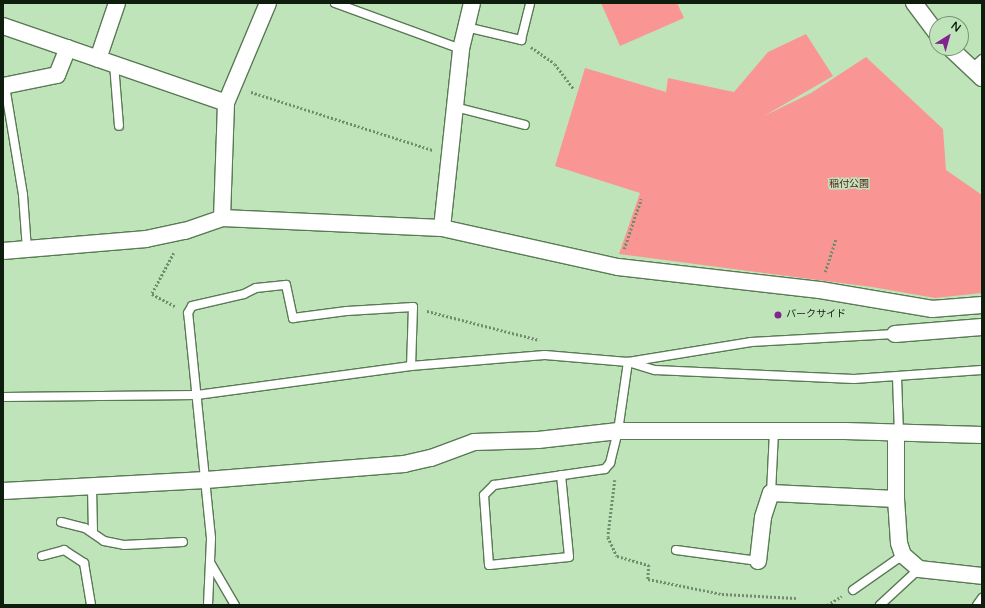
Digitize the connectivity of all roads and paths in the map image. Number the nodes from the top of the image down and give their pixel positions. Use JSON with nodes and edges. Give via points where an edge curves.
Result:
{"nodes":[{"id":1,"x":117,"y":3,"type":"edge"},
{"id":2,"x":268,"y":3,"type":"edge"},
{"id":3,"x":335,"y":3,"type":"edge"},
{"id":4,"x":472,"y":3,"type":"edge"},
{"id":5,"x":530,"y":3,"type":"edge"},
{"id":6,"x":914,"y":3,"type":"edge"},
{"id":7,"x":929,"y":23,"type":"edge"},
{"id":8,"x":3,"y":26,"type":"edge"},
{"id":9,"x":466,"y":27,"type":"junction"},
{"id":10,"x":521,"y":40,"type":"junction"},
{"id":11,"x":68,"y":48,"type":"junction"},
{"id":12,"x":461,"y":49,"type":"junction"},
{"id":13,"x":961,"y":56,"type":"edge"},
{"id":14,"x":98,"y":59,"type":"junction"},
{"id":15,"x":114,"y":64,"type":"junction"},
{"id":16,"x":978,"y":68,"type":"edge"},
{"id":17,"x":4,"y":86,"type":"edge"},
{"id":18,"x":233,"y":86,"type":"junction"},
{"id":19,"x":574,"y":89,"type":"dead end"},
{"id":20,"x":226,"y":103,"type":"junction"},
{"id":21,"x":455,"y":107,"type":"junction"},
{"id":22,"x":525,"y":125,"type":"dead end"},
{"id":23,"x":119,"y":126,"type":"dead end"},
{"id":24,"x":450,"y":155,"type":"junction"},
{"id":25,"x":640,"y":199,"type":"dead end"},
{"id":26,"x":222,"y":218,"type":"junction"},
{"id":27,"x":442,"y":228,"type":"junction"},
{"id":28,"x":836,"y":239,"type":"dead end"},
{"id":29,"x":27,"y":250,"type":"junction"},
{"id":30,"x":3,"y":251,"type":"edge"},
{"id":31,"x":168,"y":264,"type":"dead end"},
{"id":32,"x":618,"y":267,"type":"junction"},
{"id":33,"x":820,"y":290,"type":"junction"},
{"id":34,"x":982,"y":305,"type":"edge"},
{"id":35,"x":413,"y":306,"type":"junction"},
{"id":36,"x":188,"y":313,"type":"junction"},
{"id":37,"x":982,"y":327,"type":"edge"},
{"id":38,"x":895,"y":334,"type":"joint"},
{"id":39,"x":541,"y":341,"type":"dead end"},
{"id":40,"x":628,"y":362,"type":"junction"},
{"id":41,"x":411,"y":366,"type":"junction"},
{"id":42,"x":982,"y":370,"type":"edge"},
{"id":43,"x":897,"y":377,"type":"junction"},
{"id":44,"x":197,"y":395,"type":"junction"},
{"id":45,"x":3,"y":397,"type":"edge"},
{"id":46,"x":618,"y":431,"type":"junction"},
{"id":47,"x":774,"y":431,"type":"junction"},
{"id":48,"x":898,"y":433,"type":"junction"},
{"id":49,"x":982,"y":435,"type":"edge"},
{"id":50,"x":608,"y":465,"type":"junction"},
{"id":51,"x":561,"y":475,"type":"junction"},
{"id":52,"x":206,"y":480,"type":"junction"},
{"id":53,"x":92,"y":488,"type":"junction"},
{"id":54,"x":3,"y":492,"type":"edge"},
{"id":55,"x":771,"y":493,"type":"junction"},
{"id":56,"x":896,"y":499,"type":"junction"},
{"id":57,"x":61,"y":522,"type":"dead end"},
{"id":58,"x":93,"y":532,"type":"junction"},
{"id":59,"x":183,"y":542,"type":"dead end"},
{"id":60,"x":676,"y":550,"type":"dead end"},
{"id":61,"x":42,"y":556,"type":"dead end"},
{"id":62,"x":903,"y":556,"type":"junction"},
{"id":63,"x":758,"y":561,"type":"joint"},
{"id":64,"x":210,"y":564,"type":"junction"},
{"id":65,"x":919,"y":569,"type":"junction"},
{"id":66,"x":982,"y":576,"type":"edge"},
{"id":67,"x":853,"y":590,"type":"dead end"},
{"id":68,"x":844,"y":595,"type":"dead end"},
{"id":69,"x":796,"y":598,"type":"dead end"},
{"id":70,"x":982,"y":598,"type":"edge"},
{"id":71,"x":91,"y":605,"type":"edge"},
{"id":72,"x":208,"y":605,"type":"edge"},
{"id":73,"x":235,"y":605,"type":"edge"},
{"id":74,"x":827,"y":605,"type":"edge"},
{"id":75,"x":880,"y":605,"type":"edge"},
{"id":76,"x":977,"y":605,"type":"edge"}],
"edges":[{"from":1,"to":14,"type":"street"},
{"from":2,"to":18,"type":"street"},
{"from":3,"to":12,"type":"lane"},
{"from":4,"to":9,"type":"street"},
{"from":5,"to":10,"type":"lane"},
{"from":6,"to":7,"type":"street"},
{"from":8,"to":11,"type":"street"},
{"from":9,"to":10,"type":"lane"},
{"from":9,"to":12,"type":"street"},
{"from":10,"to":19,"type":"path","via":[[555,64]]},
{"from":11,"to":14,"type":"street"},
{"from":11,"to":17,"type":"street","via":[[57,75]]},
{"from":12,"to":21,"type":"street"},
{"from":13,"to":16,"type":"street"},
{"from":14,"to":15,"type":"street"},
{"from":15,"to":20,"type":"street"},
{"from":15,"to":23,"type":"lane"},
{"from":17,"to":29,"type":"lane","via":[[23,195]]},
{"from":18,"to":20,"type":"street"},
{"from":18,"to":24,"type":"path"},
{"from":20,"to":26,"type":"street"},
{"from":21,"to":22,"type":"lane"},
{"from":21,"to":24,"type":"street"},
{"from":24,"to":27,"type":"street"},
{"from":25,"to":32,"type":"path"},
{"from":26,"to":27,"type":"street"},
{"from":26,"to":29,"type":"street","via":[[185,231],[146,239]]},
{"from":27,"to":32,"type":"street"},
{"from":28,"to":33,"type":"path"},
{"from":29,"to":30,"type":"street"},
{"from":31,"to":36,"type":"path","via":[[152,294]]},
{"from":32,"to":33,"type":"street"},
{"from":33,"to":34,"type":"street","via":[[932,308]]},
{"from":35,"to":36,"type":"lane","via":[[293,318],[286,285],[256,288],[244,294],[192,306]]},
{"from":35,"to":39,"type":"path"},
{"from":35,"to":41,"type":"lane"},
{"from":36,"to":44,"type":"lane"},
{"from":37,"to":38,"type":"street"},
{"from":38,"to":40,"type":"lane","via":[[751,342]]},
{"from":40,"to":41,"type":"lane","via":[[545,354]]},
{"from":40,"to":43,"type":"lane","via":[[655,370],[854,380]]},
{"from":40,"to":46,"type":"lane"},
{"from":41,"to":44,"type":"lane"},
{"from":42,"to":43,"type":"lane"},
{"from":43,"to":48,"type":"lane"},
{"from":44,"to":45,"type":"lane"},
{"from":44,"to":52,"type":"lane"},
{"from":46,"to":47,"type":"street"},
{"from":46,"to":50,"type":"lane"},
{"from":46,"to":52,"type":"street","via":[[538,440],[474,442],[431,458],[404,464]]},
{"from":47,"to":48,"type":"street"},
{"from":47,"to":55,"type":"lane"},
{"from":48,"to":49,"type":"street"},
{"from":48,"to":56,"type":"street"},
{"from":50,"to":51,"type":"lane","via":[[605,469]]},
{"from":50,"to":69,"type":"path","via":[[616,480],[608,537],[616,556],[649,565],[648,579],[722,594]]},
{"from":51,"to":51,"type":"lane","via":[[569,557],[489,565],[484,495],[494,485]]},
{"from":52,"to":53,"type":"street"},
{"from":52,"to":64,"type":"lane","via":[[211,538]]},
{"from":53,"to":54,"type":"street"},
{"from":53,"to":58,"type":"lane"},
{"from":55,"to":56,"type":"street"},
{"from":55,"to":63,"type":"street","via":[[763,517]]},
{"from":56,"to":62,"type":"street","via":[[899,543]]},
{"from":57,"to":58,"type":"lane"},
{"from":58,"to":59,"type":"lane","via":[[104,541],[124,545]]},
{"from":60,"to":63,"type":"lane"},
{"from":61,"to":71,"type":"lane","via":[[64,550],[84,563]]},
{"from":62,"to":65,"type":"street"},
{"from":62,"to":67,"type":"lane"},
{"from":64,"to":72,"type":"lane"},
{"from":64,"to":73,"type":"lane"},
{"from":65,"to":66,"type":"street"},
{"from":65,"to":75,"type":"lane"},
{"from":68,"to":74,"type":"path"},
{"from":70,"to":76,"type":"lane"}]}
